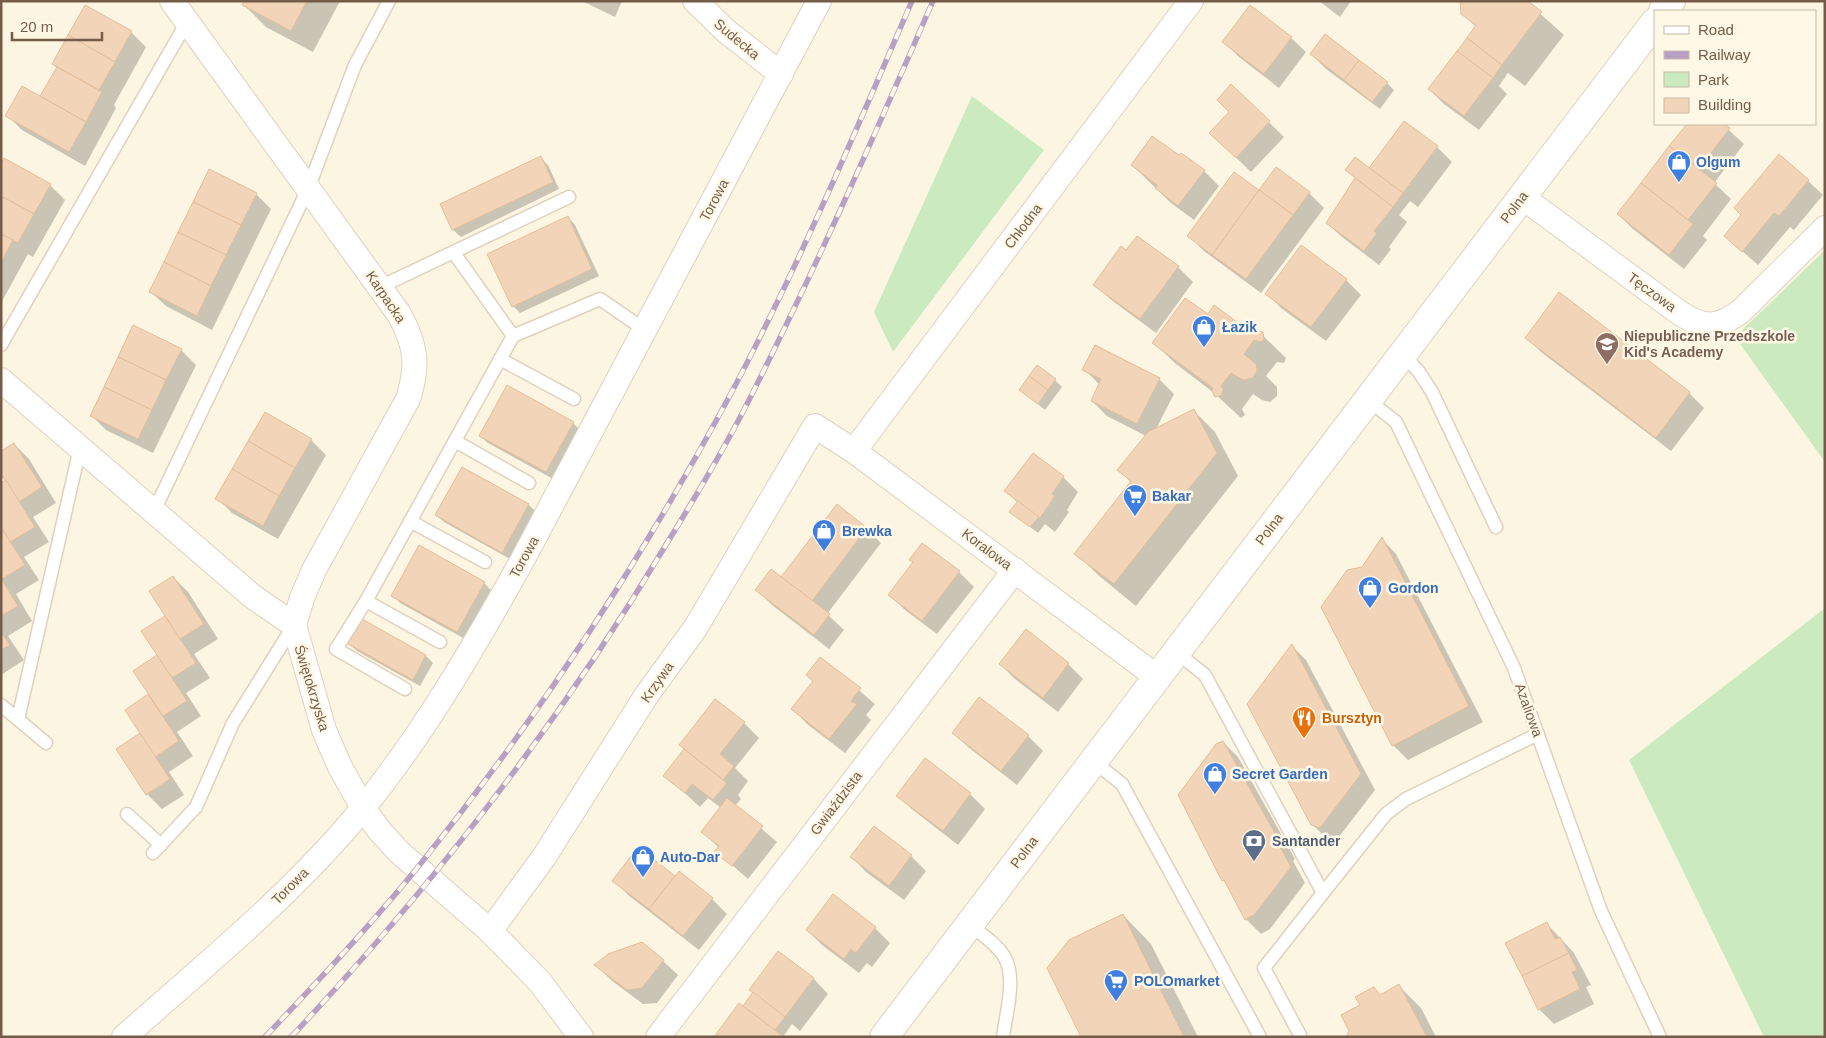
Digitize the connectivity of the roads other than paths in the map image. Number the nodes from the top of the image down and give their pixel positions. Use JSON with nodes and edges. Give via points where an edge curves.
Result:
{"nodes":[{"id":1,"x":172,"y":1,"type":"edge"},
{"id":2,"x":389,"y":1,"type":"edge"},
{"id":3,"x":695,"y":1,"type":"edge"},
{"id":4,"x":819,"y":1,"type":"edge"},
{"id":5,"x":1191,"y":1,"type":"edge"},
{"id":6,"x":187,"y":22,"type":"junction"},
{"id":7,"x":1654,"y":23,"type":"edge"},
{"id":8,"x":781,"y":74,"type":"junction"},
{"id":9,"x":308,"y":189,"type":"junction"},
{"id":10,"x":569,"y":197,"type":"dead end"},
{"id":11,"x":1522,"y":197,"type":"junction"},
{"id":12,"x":1825,"y":228,"type":"edge"},
{"id":13,"x":454,"y":253,"type":"junction"},
{"id":14,"x":380,"y":288,"type":"junction"},
{"id":15,"x":645,"y":330,"type":"junction"},
{"id":16,"x":513,"y":336,"type":"junction"},
{"id":17,"x":1,"y":345,"type":"edge"},
{"id":18,"x":1403,"y":354,"type":"junction"},
{"id":19,"x":500,"y":359,"type":"junction"},
{"id":20,"x":1,"y":380,"type":"edge"},
{"id":21,"x":574,"y":399,"type":"dead end"},
{"id":22,"x":1368,"y":400,"type":"junction"},
{"id":23,"x":815,"y":426,"type":"joint"},
{"id":24,"x":455,"y":441,"type":"junction"},
{"id":25,"x":80,"y":448,"type":"junction"},
{"id":26,"x":854,"y":451,"type":"junction"},
{"id":27,"x":529,"y":483,"type":"dead end"},
{"id":28,"x":154,"y":511,"type":"junction"},
{"id":29,"x":410,"y":521,"type":"junction"},
{"id":30,"x":1496,"y":526,"type":"dead end"},
{"id":31,"x":485,"y":562,"type":"dead end"},
{"id":32,"x":1015,"y":570,"type":"junction"},
{"id":33,"x":366,"y":601,"type":"junction"},
{"id":34,"x":294,"y":625,"type":"junction"},
{"id":35,"x":440,"y":642,"type":"dead end"},
{"id":36,"x":1176,"y":652,"type":"junction"},
{"id":37,"x":1157,"y":676,"type":"junction"},
{"id":38,"x":405,"y":689,"type":"dead end"},
{"id":39,"x":1,"y":705,"type":"edge"},
{"id":40,"x":18,"y":719,"type":"junction"},
{"id":41,"x":1538,"y":734,"type":"junction"},
{"id":42,"x":46,"y":743,"type":"dead end"},
{"id":43,"x":1093,"y":761,"type":"junction"},
{"id":44,"x":363,"y":808,"type":"junction"},
{"id":45,"x":128,"y":814,"type":"dead end"},
{"id":46,"x":1323,"y":893,"type":"junction"},
{"id":47,"x":969,"y":924,"type":"junction"},
{"id":48,"x":490,"y":931,"type":"junction"},
{"id":49,"x":890,"y":1034,"type":"edge"},
{"id":50,"x":1300,"y":1035,"type":"dead end"},
{"id":51,"x":124,"y":1037,"type":"edge"},
{"id":52,"x":581,"y":1037,"type":"edge"},
{"id":53,"x":658,"y":1037,"type":"edge"},
{"id":54,"x":1003,"y":1037,"type":"edge"},
{"id":55,"x":1260,"y":1037,"type":"edge"},
{"id":56,"x":1660,"y":1037,"type":"edge"}],
"edges":[{"from":1,"to":6,"type":"street","name":"Karpacka"},
{"from":2,"to":9,"type":"lane","via":[[355,65]]},
{"from":3,"to":8,"type":"street","name":"Sudecka","via":[[726,31]]},
{"from":4,"to":8,"type":"street","name":"Torowa"},
{"from":5,"to":26,"type":"street","name":"Chłodna"},
{"from":6,"to":9,"type":"street","name":"Karpacka"},
{"from":6,"to":17,"type":"lane"},
{"from":7,"to":11,"type":"street","name":"Polna"},
{"from":8,"to":15,"type":"street","name":"Torowa"},
{"from":9,"to":14,"type":"street","name":"Karpacka"},
{"from":9,"to":28,"type":"lane"},
{"from":10,"to":13,"type":"lane"},
{"from":11,"to":12,"type":"street","name":"Tęczowa","via":[[1677,311],[1705,325],[1724,322],[1741,311]]},
{"from":11,"to":18,"type":"street","name":"Polna"},
{"from":13,"to":14,"type":"lane"},
{"from":13,"to":16,"type":"lane"},
{"from":14,"to":34,"type":"street","name":"Karpacka","via":[[410,335],[415,356],[415,378],[408,399],[314,570]]},
{"from":15,"to":16,"type":"lane","via":[[600,300]]},
{"from":15,"to":44,"type":"street","name":"Torowa","via":[[472,650],[423,729]]},
{"from":16,"to":19,"type":"lane"},
{"from":18,"to":22,"type":"street","name":"Polna"},
{"from":18,"to":30,"type":"lane","via":[[1432,392]]},
{"from":19,"to":21,"type":"lane"},
{"from":19,"to":24,"type":"lane"},
{"from":20,"to":25,"type":"street"},
{"from":22,"to":36,"type":"street","name":"Polna"},
{"from":22,"to":41,"type":"lane","name":"Azaliowa","via":[[1396,422],[1514,668]]},
{"from":23,"to":26,"type":"street","name":"Koralowa"},
{"from":23,"to":48,"type":"street","name":"Krzywa","via":[[696,627],[646,696],[544,857]]},
{"from":24,"to":27,"type":"lane"},
{"from":24,"to":29,"type":"lane"},
{"from":25,"to":28,"type":"street"},
{"from":25,"to":40,"type":"lane"},
{"from":26,"to":32,"type":"street","name":"Koralowa"},
{"from":28,"to":34,"type":"street","via":[[252,596]]},
{"from":29,"to":31,"type":"lane"},
{"from":29,"to":33,"type":"lane"},
{"from":32,"to":37,"type":"street","name":"Koralowa"},
{"from":32,"to":53,"type":"street","name":"Gwiaździsta"},
{"from":33,"to":35,"type":"lane"},
{"from":33,"to":38,"type":"lane","via":[[336,649]]},
{"from":34,"to":44,"type":"street","name":"Świętokrzyska","via":[[324,730]]},
{"from":34,"to":45,"type":"lane","via":[[233,724],[196,807],[157,849]]},
{"from":36,"to":37,"type":"street","name":"Polna"},
{"from":36,"to":46,"type":"lane","via":[[1205,675]]},
{"from":37,"to":43,"type":"street","name":"Polna"},
{"from":39,"to":40,"type":"lane"},
{"from":40,"to":42,"type":"lane"},
{"from":41,"to":46,"type":"lane","via":[[1406,799],[1386,814]]},
{"from":41,"to":56,"type":"lane","name":"Azaliowa","via":[[1601,911]]},
{"from":43,"to":47,"type":"street","name":"Polna"},
{"from":43,"to":55,"type":"lane","via":[[1122,784]]},
{"from":44,"to":48,"type":"street","name":"Świętokrzyska","via":[[398,852]]},
{"from":44,"to":51,"type":"street","name":"Torowa","via":[[285,892]]},
{"from":46,"to":50,"type":"lane","via":[[1264,968]]},
{"from":47,"to":49,"type":"street","name":"Polna"},
{"from":47,"to":54,"type":"lane","via":[[997,947],[1005,956],[1009,969]]},
{"from":48,"to":52,"type":"street","name":"Świętokrzyska","via":[[540,982]]}]}
